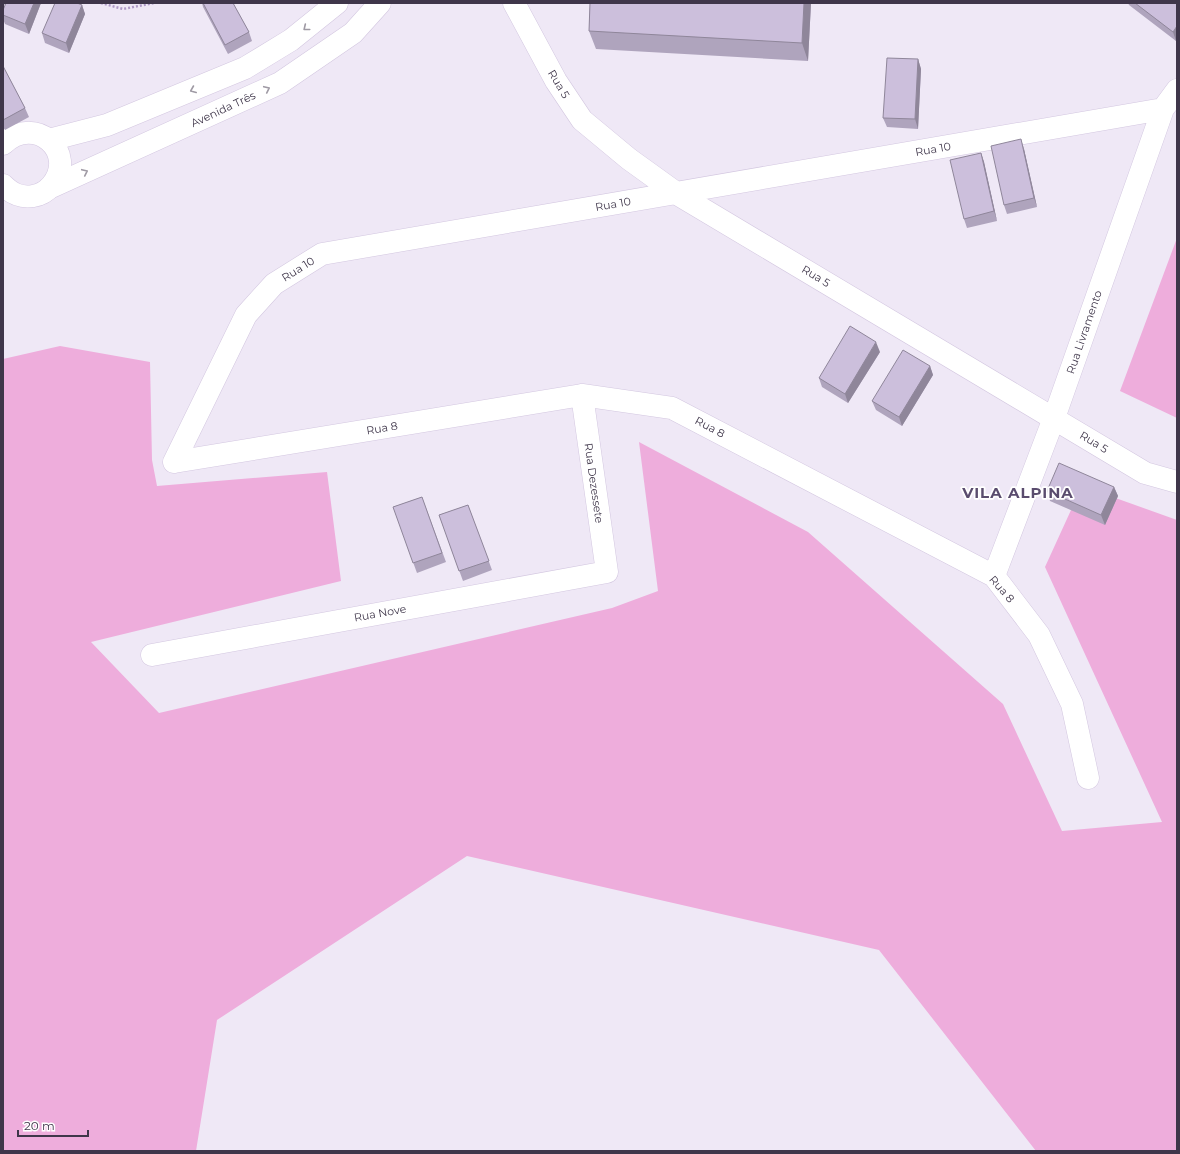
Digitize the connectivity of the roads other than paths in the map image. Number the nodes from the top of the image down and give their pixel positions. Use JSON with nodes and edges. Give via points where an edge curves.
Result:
{"nodes":[{"id":1,"x":336,"y":3,"type":"edge"},
{"id":2,"x":380,"y":3,"type":"edge"},
{"id":3,"x":514,"y":3,"type":"edge"},
{"id":4,"x":1177,"y":90,"type":"edge"},
{"id":5,"x":1163,"y":109,"type":"junction"},
{"id":6,"x":49,"y":140,"type":"junction"},
{"id":7,"x":3,"y":144,"type":"edge"},
{"id":8,"x":49,"y":188,"type":"junction"},
{"id":9,"x":4,"y":189,"type":"edge"},
{"id":10,"x":677,"y":193,"type":"junction"},
{"id":11,"x":582,"y":395,"type":"junction"},
{"id":12,"x":1054,"y":418,"type":"junction"},
{"id":13,"x":174,"y":462,"type":"joint"},
{"id":14,"x":1177,"y":482,"type":"edge"},
{"id":15,"x":607,"y":572,"type":"joint"},
{"id":16,"x":994,"y":576,"type":"junction"},
{"id":17,"x":152,"y":655,"type":"dead end"},
{"id":18,"x":1088,"y":778,"type":"dead end"}],
"edges":[{"from":1,"to":6,"type":"street","one_way":true,"via":[[291,40],[245,68],[107,125]]},
{"from":8,"to":2,"type":"street","name":"Avenida Três","one_way":true,"via":[[280,83],[353,33]]},
{"from":3,"to":10,"type":"street","name":"Rua 5","via":[[556,81],[582,120],[629,159]]},
{"from":4,"to":5,"type":"street","name":"Rua Livramento"},
{"from":5,"to":10,"type":"street","name":"Rua 10"},
{"from":5,"to":12,"type":"street","name":"Rua Livramento"},
{"from":6,"to":7,"type":"street","via":[[40,134],[30,132],[10,137]]},
{"from":6,"to":8,"type":"street","via":[[56,148],[60,170]]},
{"from":8,"to":9,"type":"street","name":"Avenida Três","via":[[36,196],[28,197],[18,196]]},
{"from":10,"to":12,"type":"street","name":"Rua 5"},
{"from":10,"to":13,"type":"street","name":"Rua 10","via":[[322,254],[274,284],[246,315]]},
{"from":11,"to":13,"type":"street","name":"Rua 8"},
{"from":11,"to":15,"type":"street","name":"Rua Dezessete"},
{"from":11,"to":16,"type":"street","name":"Rua 8","via":[[672,408]]},
{"from":12,"to":14,"type":"street","name":"Rua 5","via":[[1145,473]]},
{"from":12,"to":16,"type":"street","name":"Rua Livramento"},
{"from":15,"to":17,"type":"street","name":"Rua Nove"},
{"from":16,"to":18,"type":"street","name":"Rua 8","via":[[1039,635],[1072,704]]}]}
